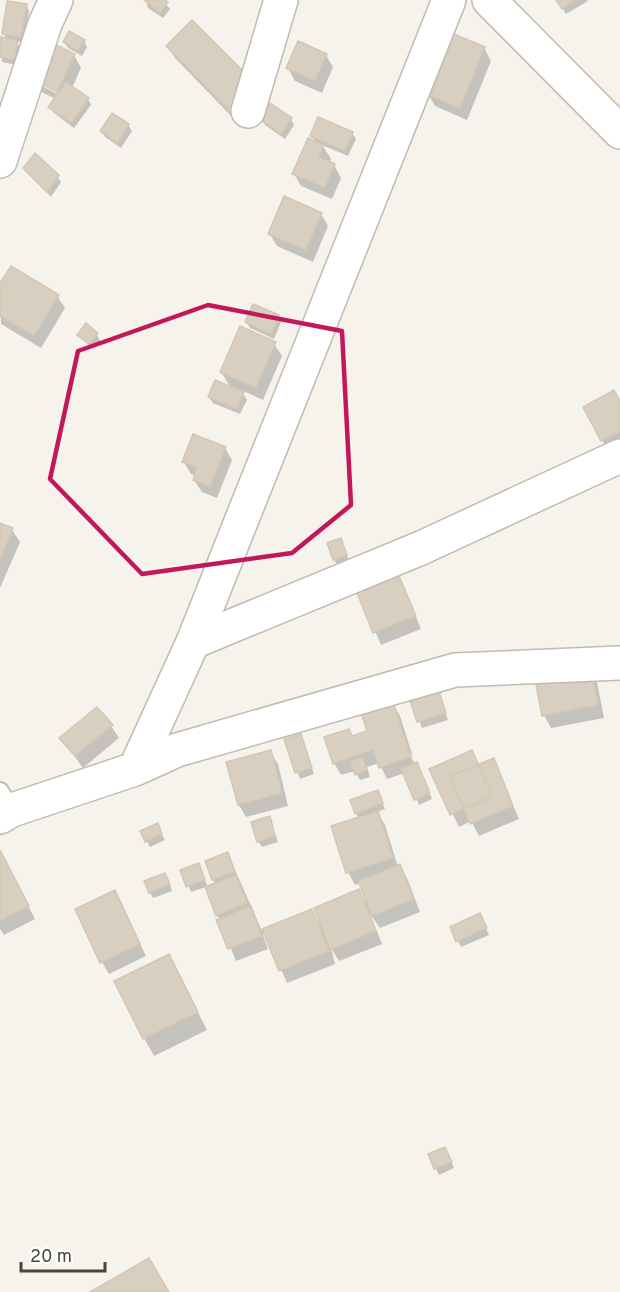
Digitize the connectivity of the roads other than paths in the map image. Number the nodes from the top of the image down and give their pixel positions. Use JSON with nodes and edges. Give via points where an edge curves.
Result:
{"nodes":[{"id":1,"x":56,"y":0,"type":"edge"},
{"id":2,"x":281,"y":0,"type":"edge"},
{"id":3,"x":449,"y":0,"type":"edge"},
{"id":4,"x":489,"y":0,"type":"edge"},
{"id":5,"x":248,"y":111,"type":"dead end"},
{"id":6,"x":620,"y":132,"type":"edge"},
{"id":7,"x":0,"y":161,"type":"edge"},
{"id":8,"x":620,"y":456,"type":"edge"},
{"id":9,"x":193,"y":642,"type":"junction"},
{"id":10,"x":620,"y":663,"type":"edge"},
{"id":11,"x":135,"y":769,"type":"junction"},
{"id":12,"x":4,"y":806,"type":"edge"}],
"edges":[{"from":1,"to":7,"type":"street"},
{"from":2,"to":5,"type":"street"},
{"from":3,"to":9,"type":"street"},
{"from":4,"to":6,"type":"street"},
{"from":8,"to":9,"type":"street","via":[[421,548]]},
{"from":9,"to":11,"type":"street"},
{"from":10,"to":11,"type":"street","via":[[455,670],[177,750]]},
{"from":11,"to":12,"type":"street"}]}
